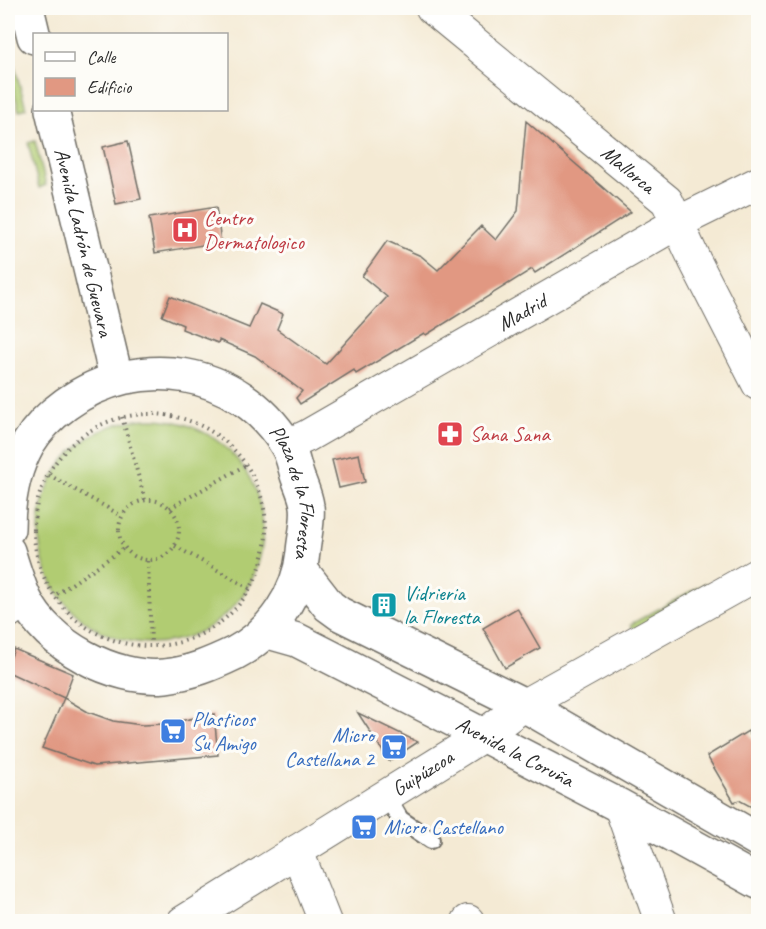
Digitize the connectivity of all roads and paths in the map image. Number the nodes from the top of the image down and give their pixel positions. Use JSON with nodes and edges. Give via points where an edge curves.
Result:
{"nodes":[{"id":1,"x":27,"y":8,"type":"edge"},
{"id":2,"x":432,"y":8,"type":"edge"},
{"id":3,"x":33,"y":33,"type":"edge"},
{"id":4,"x":52,"y":111,"type":"edge"},
{"id":5,"x":759,"y":183,"type":"edge"},
{"id":6,"x":679,"y":222,"type":"junction"},
{"id":7,"x":116,"y":377,"type":"junction"},
{"id":8,"x":759,"y":384,"type":"edge"},
{"id":9,"x":122,"y":417,"type":"junction"},
{"id":10,"x":18,"y":443,"type":"edge"},
{"id":11,"x":287,"y":445,"type":"junction"},
{"id":12,"x":246,"y":465,"type":"junction"},
{"id":13,"x":48,"y":475,"type":"junction"},
{"id":14,"x":145,"y":500,"type":"junction"},
{"id":15,"x":170,"y":508,"type":"junction"},
{"id":16,"x":122,"y":516,"type":"junction"},
{"id":17,"x":8,"y":529,"type":"edge"},
{"id":18,"x":175,"y":546,"type":"junction"},
{"id":19,"x":123,"y":548,"type":"junction"},
{"id":20,"x":8,"y":550,"type":"edge"},
{"id":21,"x":148,"y":561,"type":"junction"},
{"id":22,"x":301,"y":570,"type":"junction"},
{"id":23,"x":759,"y":574,"type":"edge"},
{"id":24,"x":251,"y":589,"type":"junction"},
{"id":25,"x":29,"y":603,"type":"edge"},
{"id":26,"x":265,"y":631,"type":"junction"},
{"id":27,"x":151,"y":647,"type":"junction"},
{"id":28,"x":524,"y":705,"type":"junction"},
{"id":29,"x":482,"y":736,"type":"junction"},
{"id":30,"x":386,"y":795,"type":"junction"},
{"id":31,"x":620,"y":806,"type":"junction"},
{"id":32,"x":430,"y":840,"type":"dead end"},
{"id":33,"x":759,"y":840,"type":"edge"},
{"id":34,"x":297,"y":851,"type":"junction"},
{"id":35,"x":759,"y":882,"type":"edge"},
{"id":36,"x":183,"y":921,"type":"edge"},
{"id":37,"x":325,"y":921,"type":"edge"},
{"id":38,"x":662,"y":921,"type":"edge"}],
"edges":[{"from":1,"to":3,"type":"main road"},
{"from":2,"to":6,"type":"street","name":"Mallorca","via":[[667,201]]},
{"from":4,"to":7,"type":"main road","name":"Avenida Ladrón de Guevara"},
{"from":5,"to":6,"type":"street","name":"Madrid"},
{"from":6,"to":8,"type":"street","name":"Mallorca"},
{"from":6,"to":11,"type":"street","name":"Madrid"},
{"from":7,"to":10,"type":"main road","name":"Plaza de la Floresta","via":[[86,390]]},
{"from":7,"to":11,"type":"main road","name":"Plaza de la Floresta","via":[[170,372],[216,383],[257,409]]},
{"from":9,"to":12,"type":"path","via":[[149,414],[194,422],[231,447]]},
{"from":9,"to":13,"type":"path","via":[[85,435]]},
{"from":9,"to":14,"type":"path"},
{"from":10,"to":17,"type":"main road","name":"Plaza de la Floresta","via":[[8,494]]},
{"from":11,"to":22,"type":"main road","name":"Plaza de la Floresta","via":[[307,506]]},
{"from":12,"to":15,"type":"path"},
{"from":12,"to":24,"type":"path","via":[[257,484],[266,529],[264,552]]},
{"from":13,"to":16,"type":"path"},
{"from":13,"to":25,"type":"path","via":[[36,509],[34,532],[43,576]]},
{"from":14,"to":15,"type":"path","via":[[159,501]]},
{"from":14,"to":16,"type":"path","via":[[135,502]]},
{"from":15,"to":18,"type":"path","via":[[179,526]]},
{"from":16,"to":19,"type":"path","via":[[118,527]]},
{"from":18,"to":21,"type":"path","via":[[168,554]]},
{"from":18,"to":24,"type":"path"},
{"from":19,"to":21,"type":"path"},
{"from":19,"to":25,"type":"path"},
{"from":20,"to":25,"type":"main road","name":"Plaza de la Floresta"},
{"from":21,"to":27,"type":"path"},
{"from":22,"to":26,"type":"main road","name":"Plaza de la Floresta","via":[[285,606]]},
{"from":22,"to":28,"type":"main road","name":"Avenida la Coruña","via":[[340,614]]},
{"from":23,"to":28,"type":"street","name":"Guipúzcoa"},
{"from":24,"to":27,"type":"path","via":[[233,612],[196,638]]},
{"from":25,"to":26,"type":"main road","name":"Plaza de la Floresta","via":[[51,633],[84,658],[122,672],[163,676],[203,669],[244,649]]},
{"from":25,"to":27,"type":"path","via":[[69,614],[107,639]]},
{"from":26,"to":29,"type":"main road","name":"Avenida la Coruña","via":[[297,640]]},
{"from":28,"to":29,"type":"street","name":"Guipúzcoa"},
{"from":28,"to":33,"type":"main road","name":"Avenida la Coruña"},
{"from":29,"to":30,"type":"street","name":"Guipúzcoa"},
{"from":29,"to":31,"type":"main road","name":"Avenida la Coruña"},
{"from":30,"to":32,"type":"lane","via":[[400,819]]},
{"from":30,"to":34,"type":"street","name":"Guipúzcoa"},
{"from":31,"to":35,"type":"main road","name":"Avenida la Coruña"},
{"from":31,"to":38,"type":"street"},
{"from":34,"to":36,"type":"street","name":"Guipúzcoa"},
{"from":34,"to":37,"type":"street"}]}
